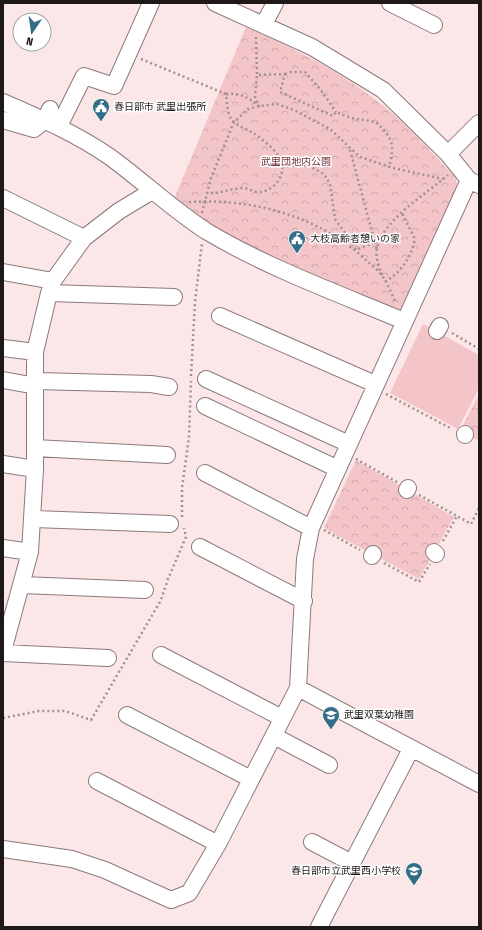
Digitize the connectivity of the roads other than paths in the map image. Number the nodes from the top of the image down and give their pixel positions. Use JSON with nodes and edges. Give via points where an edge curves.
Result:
{"nodes":[{"id":1,"x":151,"y":3,"type":"edge"},
{"id":2,"x":215,"y":3,"type":"edge"},
{"id":3,"x":275,"y":3,"type":"edge"},
{"id":4,"x":390,"y":3,"type":"edge"},
{"id":5,"x":260,"y":23,"type":"junction"},
{"id":6,"x":434,"y":25,"type":"dead end"},
{"id":7,"x":3,"y":102,"type":"edge"},
{"id":8,"x":51,"y":118,"type":"junction"},
{"id":9,"x":3,"y":120,"type":"edge"},
{"id":10,"x":479,"y":123,"type":"edge"},
{"id":11,"x":448,"y":154,"type":"junction"},
{"id":12,"x":474,"y":183,"type":"edge"},
{"id":13,"x":152,"y":191,"type":"junction"},
{"id":14,"x":3,"y":198,"type":"edge"},
{"id":15,"x":84,"y":238,"type":"junction"},
{"id":16,"x":3,"y":272,"type":"edge"},
{"id":17,"x":51,"y":287,"type":"junction"},
{"id":18,"x":174,"y":297,"type":"dead end"},
{"id":19,"x":220,"y":316,"type":"dead end"},
{"id":20,"x":404,"y":321,"type":"junction"},
{"id":21,"x":3,"y":348,"type":"edge"},
{"id":22,"x":36,"y":352,"type":"junction"},
{"id":23,"x":206,"y":379,"type":"dead end"},
{"id":24,"x":3,"y":380,"type":"edge"},
{"id":25,"x":36,"y":383,"type":"junction"},
{"id":26,"x":374,"y":386,"type":"junction"},
{"id":27,"x":169,"y":388,"type":"dead end"},
{"id":28,"x":205,"y":406,"type":"dead end"},
{"id":29,"x":349,"y":444,"type":"junction"},
{"id":30,"x":35,"y":448,"type":"junction"},
{"id":31,"x":167,"y":455,"type":"dead end"},
{"id":32,"x":3,"y":464,"type":"edge"},
{"id":33,"x":35,"y":469,"type":"junction"},
{"id":34,"x":338,"y":469,"type":"junction"},
{"id":35,"x":204,"y":473,"type":"dead end"},
{"id":36,"x":34,"y":519,"type":"junction"},
{"id":37,"x":170,"y":524,"type":"dead end"},
{"id":38,"x":312,"y":526,"type":"junction"},
{"id":39,"x":200,"y":547,"type":"dead end"},
{"id":40,"x":3,"y":548,"type":"edge"},
{"id":41,"x":30,"y":552,"type":"junction"},
{"id":42,"x":22,"y":585,"type":"junction"},
{"id":43,"x":145,"y":590,"type":"dead end"},
{"id":44,"x":304,"y":601,"type":"junction"},
{"id":45,"x":7,"y":622,"type":"edge"},
{"id":46,"x":3,"y":652,"type":"edge"},
{"id":47,"x":162,"y":655,"type":"dead end"},
{"id":48,"x":108,"y":658,"type":"dead end"},
{"id":49,"x":298,"y":688,"type":"junction"},
{"id":50,"x":128,"y":715,"type":"dead end"},
{"id":51,"x":282,"y":718,"type":"junction"},
{"id":52,"x":274,"y":736,"type":"junction"},
{"id":53,"x":411,"y":750,"type":"junction"},
{"id":54,"x":329,"y":765,"type":"dead end"},
{"id":55,"x":251,"y":779,"type":"junction"},
{"id":56,"x":97,"y":781,"type":"dead end"},
{"id":57,"x":479,"y":784,"type":"edge"},
{"id":58,"x":312,"y":842,"type":"dead end"},
{"id":59,"x":218,"y":844,"type":"junction"},
{"id":60,"x":3,"y":849,"type":"edge"},
{"id":61,"x":352,"y":863,"type":"junction"},
{"id":62,"x":319,"y":927,"type":"edge"}],
"edges":[{"from":1,"to":8,"type":"street","via":[[114,86],[84,76]]},
{"from":2,"to":5,"type":"street"},
{"from":3,"to":5,"type":"street"},
{"from":4,"to":6,"type":"street"},
{"from":5,"to":11,"type":"street","via":[[312,47],[383,90]]},
{"from":7,"to":8,"type":"street"},
{"from":8,"to":9,"type":"street","via":[[34,129]]},
{"from":8,"to":13,"type":"street","via":[[110,157]]},
{"from":10,"to":11,"type":"street"},
{"from":11,"to":12,"type":"street"},
{"from":12,"to":20,"type":"street"},
{"from":13,"to":15,"type":"street","via":[[119,211]]},
{"from":13,"to":20,"type":"street","via":[[199,226],[253,257]]},
{"from":14,"to":15,"type":"street"},
{"from":15,"to":17,"type":"street"},
{"from":16,"to":17,"type":"street"},
{"from":17,"to":18,"type":"street"},
{"from":17,"to":22,"type":"street"},
{"from":19,"to":26,"type":"street"},
{"from":20,"to":26,"type":"street"},
{"from":21,"to":22,"type":"street"},
{"from":22,"to":25,"type":"street"},
{"from":23,"to":29,"type":"street"},
{"from":24,"to":25,"type":"street"},
{"from":25,"to":27,"type":"street","via":[[151,384]]},
{"from":25,"to":30,"type":"street"},
{"from":26,"to":29,"type":"street"},
{"from":28,"to":34,"type":"street"},
{"from":29,"to":34,"type":"street"},
{"from":30,"to":31,"type":"street"},
{"from":30,"to":33,"type":"street"},
{"from":32,"to":33,"type":"street"},
{"from":33,"to":36,"type":"street"},
{"from":34,"to":38,"type":"street","via":[[333,495]]},
{"from":35,"to":38,"type":"street"},
{"from":36,"to":37,"type":"street"},
{"from":36,"to":41,"type":"street"},
{"from":38,"to":44,"type":"street","via":[[306,559]]},
{"from":39,"to":44,"type":"street"},
{"from":40,"to":41,"type":"street"},
{"from":41,"to":42,"type":"street"},
{"from":42,"to":43,"type":"street"},
{"from":42,"to":45,"type":"street"},
{"from":44,"to":49,"type":"street"},
{"from":45,"to":46,"type":"street"},
{"from":46,"to":48,"type":"street"},
{"from":47,"to":51,"type":"street"},
{"from":49,"to":51,"type":"street"},
{"from":49,"to":53,"type":"street"},
{"from":50,"to":55,"type":"street"},
{"from":51,"to":52,"type":"street"},
{"from":52,"to":54,"type":"street"},
{"from":52,"to":55,"type":"street"},
{"from":53,"to":57,"type":"street"},
{"from":53,"to":61,"type":"street"},
{"from":55,"to":59,"type":"street"},
{"from":56,"to":59,"type":"street"},
{"from":58,"to":61,"type":"street"},
{"from":59,"to":60,"type":"street","via":[[189,894],[171,900],[105,870],[72,860]]},
{"from":61,"to":62,"type":"street"}]}
